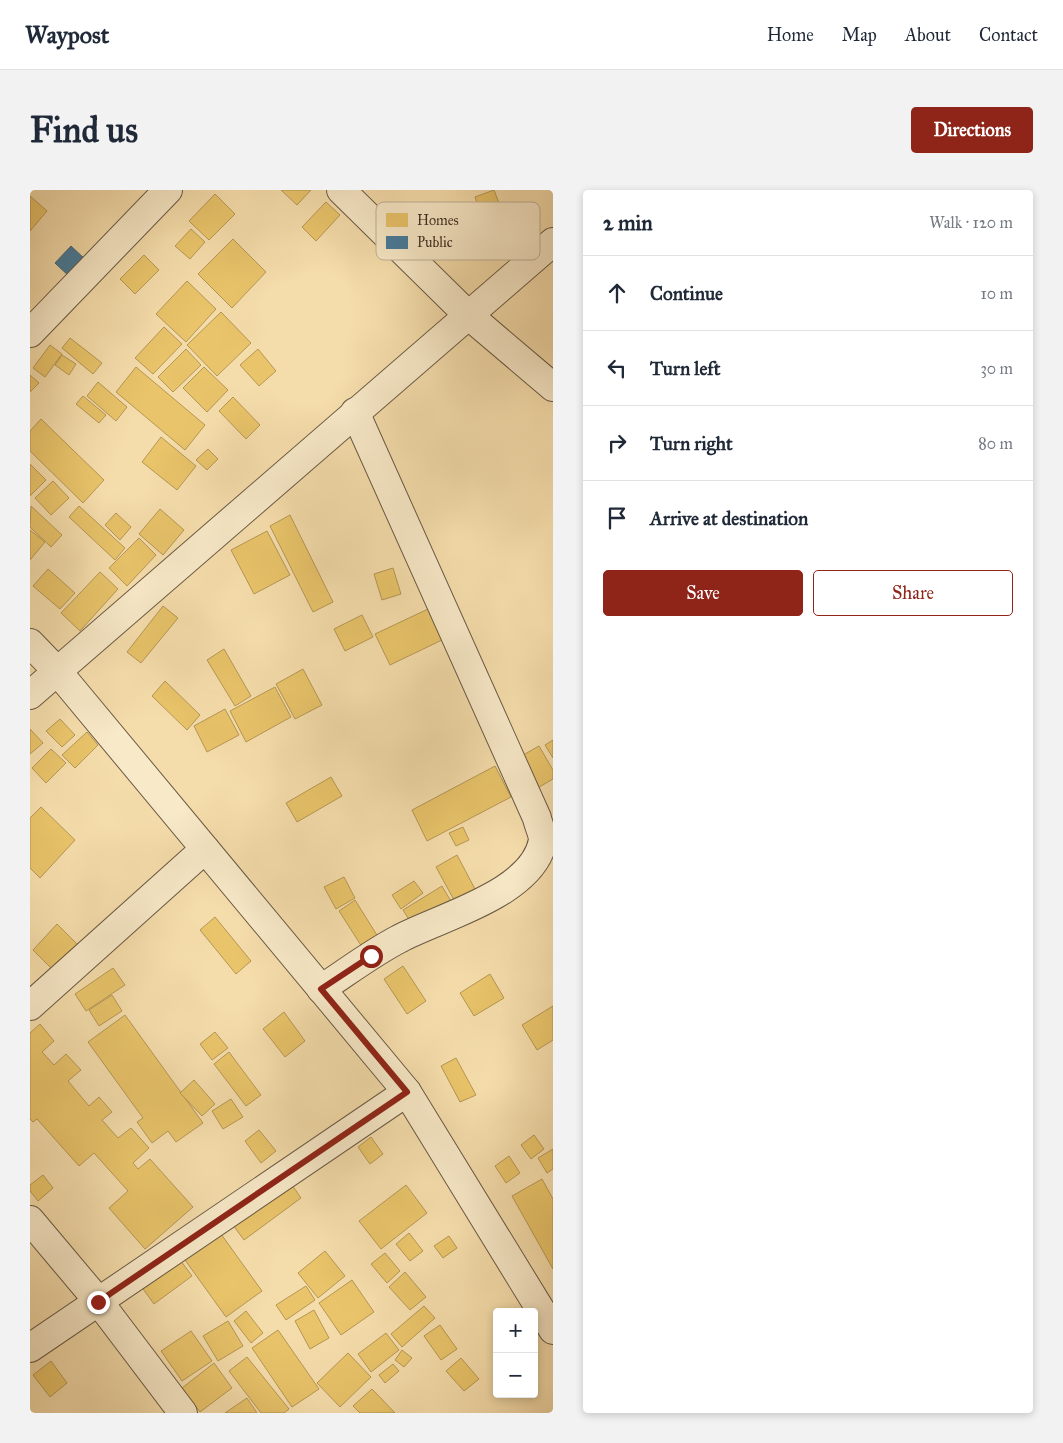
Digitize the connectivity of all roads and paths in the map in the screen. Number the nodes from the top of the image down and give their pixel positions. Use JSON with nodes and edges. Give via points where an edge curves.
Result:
{"nodes":[{"id":1,"x":168,"y":190,"type":"edge"},
{"id":2,"x":341,"y":190,"type":"edge"},
{"id":3,"x":376,"y":224,"type":"edge"},
{"id":4,"x":553,"y":242,"type":"edge"},
{"id":5,"x":540,"y":253,"type":"edge"},
{"id":6,"x":412,"y":260,"type":"edge"},
{"id":7,"x":532,"y":260,"type":"edge"},
{"id":8,"x":467,"y":314,"type":"junction"},
{"id":9,"x":30,"y":332,"type":"edge"},
{"id":10,"x":553,"y":387,"type":"edge"},
{"id":11,"x":355,"y":412,"type":"junction"},
{"id":12,"x":30,"y":643,"type":"edge"},
{"id":13,"x":58,"y":672,"type":"junction"},
{"id":14,"x":30,"y":695,"type":"edge"},
{"id":15,"x":204,"y":849,"type":"junction"},
{"id":16,"x":321,"y":989,"type":"junction"},
{"id":17,"x":30,"y":1006,"type":"edge"},
{"id":18,"x":407,"y":1092,"type":"junction"},
{"id":19,"x":30,"y":1220,"type":"edge"},
{"id":20,"x":98,"y":1302,"type":"junction"},
{"id":21,"x":553,"y":1330,"type":"edge"},
{"id":22,"x":30,"y":1348,"type":"edge"},
{"id":23,"x":184,"y":1413,"type":"edge"}],
"edges":[{"from":1,"to":9,"type":"street"},
{"from":2,"to":3,"type":"street"},
{"from":4,"to":5,"type":"street"},
{"from":6,"to":8,"type":"street"},
{"from":7,"to":8,"type":"street"},
{"from":8,"to":10,"type":"street"},
{"from":8,"to":11,"type":"street"},
{"from":11,"to":13,"type":"street"},
{"from":11,"to":16,"type":"street","via":[[543,838],[534,861],[512,883],[486,900],[399,938]]},
{"from":12,"to":13,"type":"street"},
{"from":13,"to":14,"type":"street"},
{"from":13,"to":15,"type":"street"},
{"from":15,"to":16,"type":"street"},
{"from":15,"to":17,"type":"street"},
{"from":16,"to":18,"type":"street"},
{"from":18,"to":20,"type":"street"},
{"from":18,"to":21,"type":"street"},
{"from":19,"to":20,"type":"street"},
{"from":20,"to":22,"type":"street"},
{"from":20,"to":23,"type":"street"}]}
